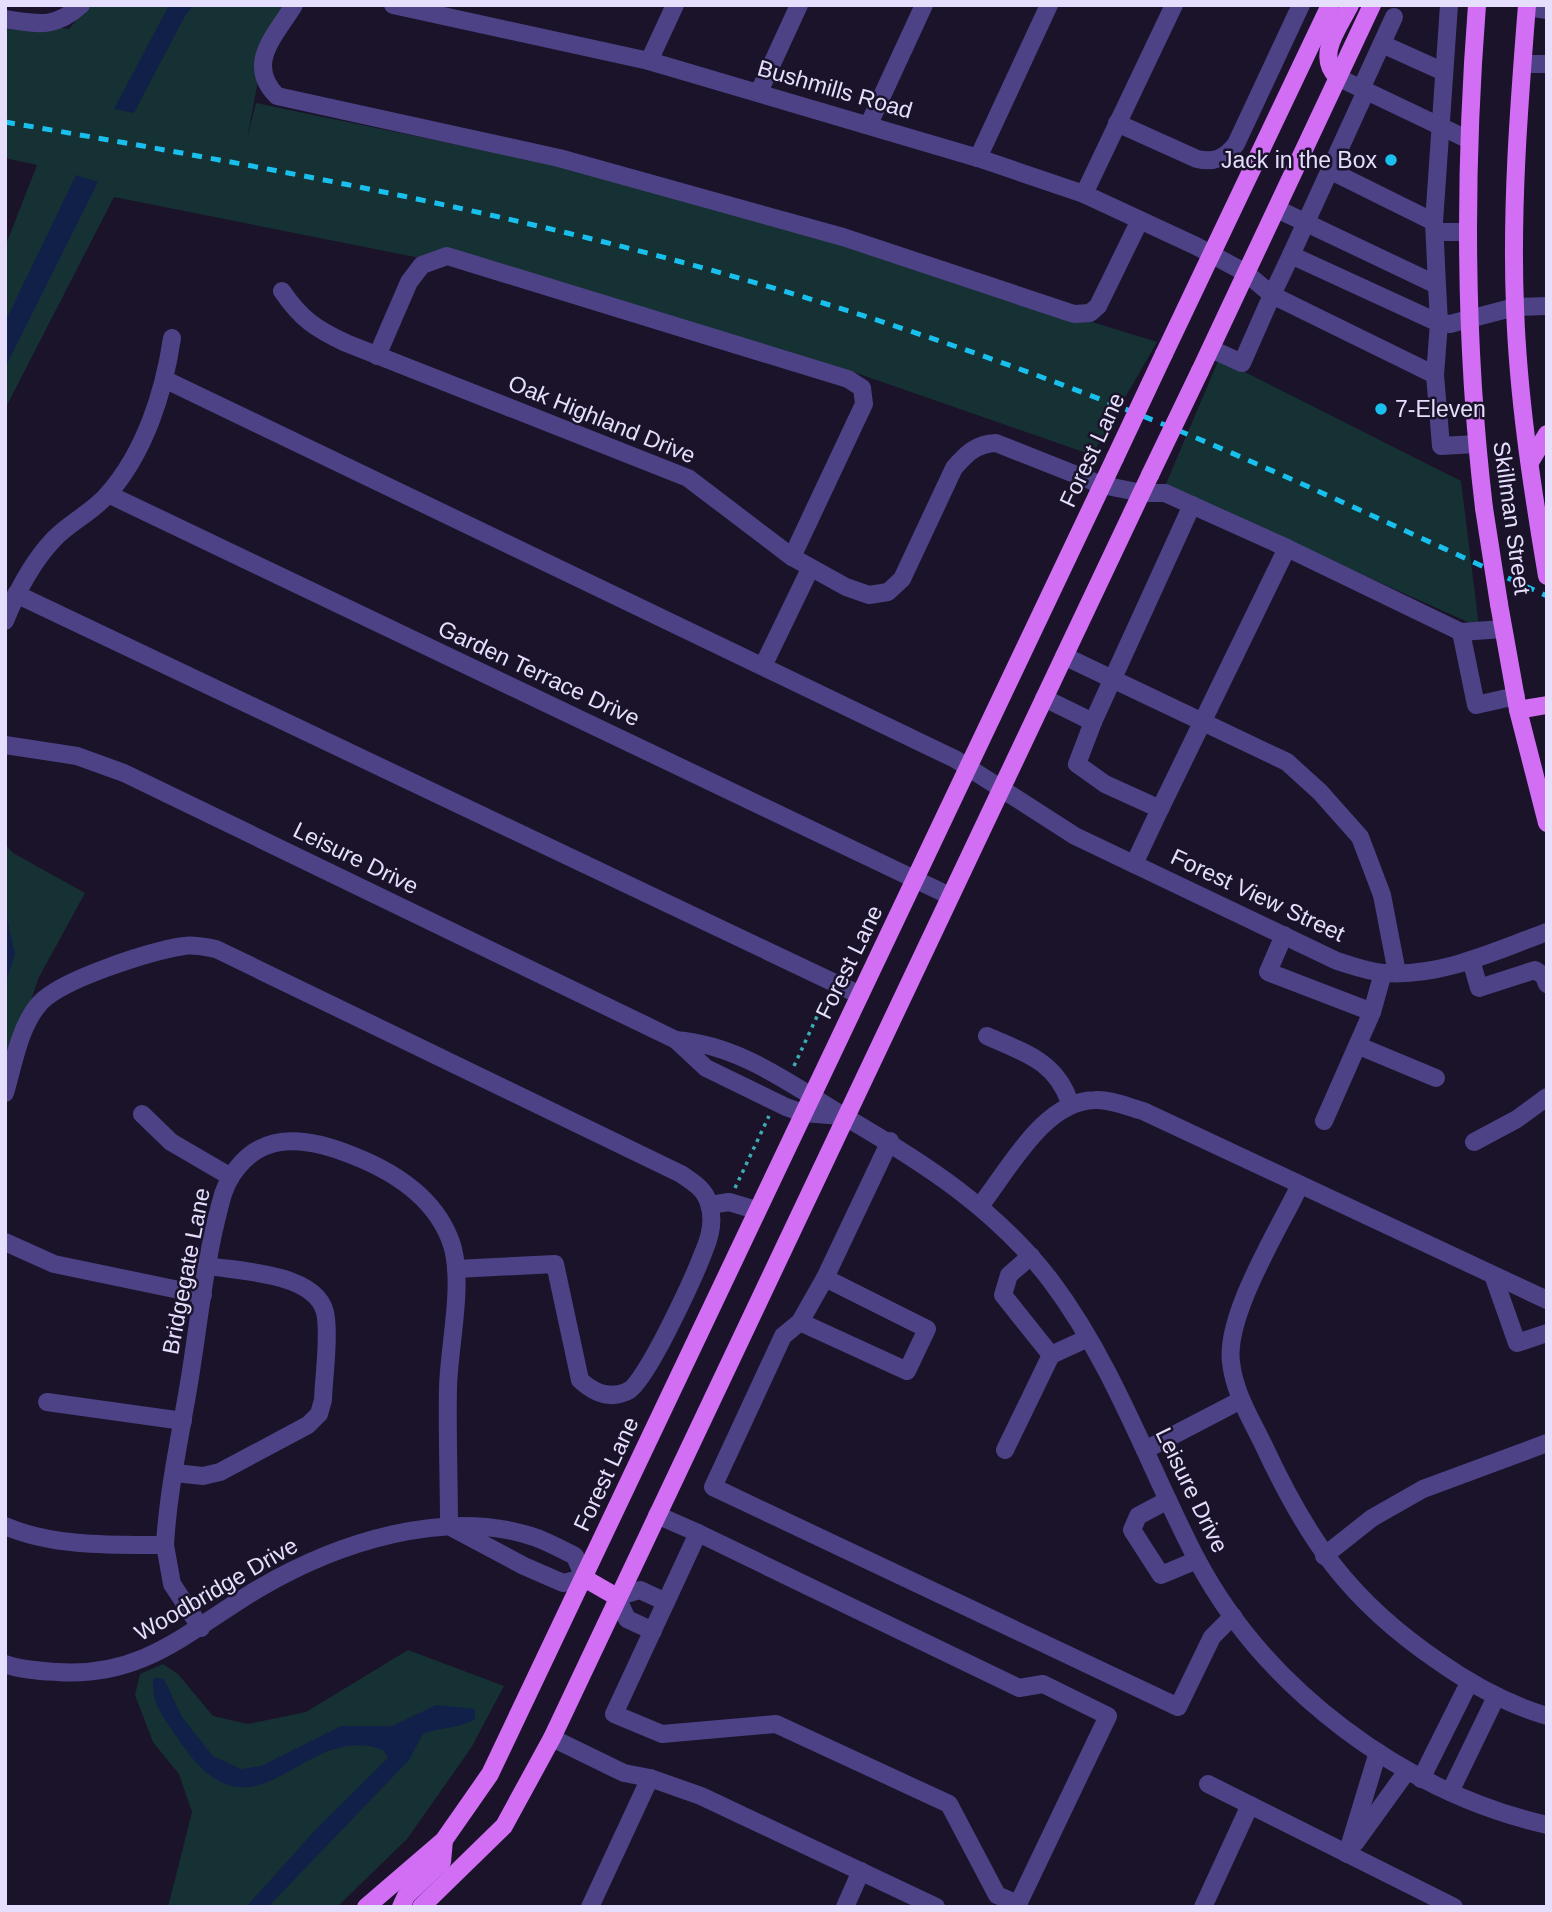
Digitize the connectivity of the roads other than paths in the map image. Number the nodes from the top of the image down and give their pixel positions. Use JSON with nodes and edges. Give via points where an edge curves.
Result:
{"nodes":[{"id":1,"x":81,"y":5,"type":"edge"},
{"id":2,"x":294,"y":5,"type":"edge"},
{"id":3,"x":393,"y":5,"type":"edge"},
{"id":4,"x":675,"y":5,"type":"edge"},
{"id":5,"x":799,"y":5,"type":"edge"},
{"id":6,"x":924,"y":5,"type":"edge"},
{"id":7,"x":1049,"y":5,"type":"edge"},
{"id":8,"x":1174,"y":5,"type":"edge"},
{"id":9,"x":1301,"y":5,"type":"edge"},
{"id":10,"x":1330,"y":5,"type":"edge"},
{"id":11,"x":1350,"y":5,"type":"edge"},
{"id":12,"x":1449,"y":5,"type":"edge"},
{"id":13,"x":1477,"y":5,"type":"edge"},
{"id":14,"x":1372,"y":6,"type":"edge"},
{"id":15,"x":1527,"y":6,"type":"edge"},
{"id":16,"x":1547,"y":10,"type":"edge"},
{"id":17,"x":1397,"y":11,"type":"edge"},
{"id":18,"x":5,"y":19,"type":"edge"},
{"id":19,"x":1382,"y":44,"type":"junction"},
{"id":20,"x":649,"y":61,"type":"junction"},
{"id":21,"x":1523,"y":64,"type":"junction"},
{"id":22,"x":1547,"y":64,"type":"edge"},
{"id":23,"x":1442,"y":71,"type":"junction"},
{"id":24,"x":1337,"y":77,"type":"junction"},
{"id":25,"x":1364,"y":90,"type":"junction"},
{"id":26,"x":759,"y":92,"type":"junction"},
{"id":27,"x":1117,"y":123,"type":"junction"},
{"id":28,"x":869,"y":124,"type":"junction"},
{"id":29,"x":1438,"y":126,"type":"junction"},
{"id":30,"x":1469,"y":140,"type":"junction"},
{"id":31,"x":978,"y":158,"type":"junction"},
{"id":32,"x":1329,"y":170,"type":"junction"},
{"id":33,"x":1084,"y":194,"type":"junction"},
{"id":34,"x":1277,"y":209,"type":"junction"},
{"id":35,"x":1140,"y":220,"type":"junction"},
{"id":36,"x":1304,"y":222,"type":"junction"},
{"id":37,"x":1434,"y":227,"type":"junction"},
{"id":38,"x":1468,"y":232,"type":"junction"},
{"id":39,"x":1212,"y":254,"type":"junction"},
{"id":40,"x":1291,"y":255,"type":"junction"},
{"id":41,"x":1246,"y":273,"type":"junction"},
{"id":42,"x":1437,"y":285,"type":"junction"},
{"id":43,"x":282,"y":291,"type":"dead end"},
{"id":44,"x":1272,"y":295,"type":"junction"},
{"id":45,"x":1547,"y":306,"type":"edge"},
{"id":46,"x":1515,"y":307,"type":"junction"},
{"id":47,"x":1470,"y":318,"type":"junction"},
{"id":48,"x":1439,"y":323,"type":"junction"},
{"id":49,"x":172,"y":338,"type":"dead end"},
{"id":50,"x":1210,"y":349,"type":"junction"},
{"id":51,"x":377,"y":356,"type":"junction"},
{"id":52,"x":1435,"y":375,"type":"junction"},
{"id":53,"x":166,"y":380,"type":"junction"},
{"id":54,"x":1547,"y":434,"type":"edge"},
{"id":55,"x":1476,"y":444,"type":"junction"},
{"id":56,"x":1530,"y":461,"type":"junction"},
{"id":57,"x":1102,"y":485,"type":"junction"},
{"id":58,"x":1142,"y":493,"type":"junction"},
{"id":59,"x":108,"y":494,"type":"junction"},
{"id":60,"x":1192,"y":505,"type":"junction"},
{"id":61,"x":1287,"y":548,"type":"junction"},
{"id":62,"x":792,"y":557,"type":"junction"},
{"id":63,"x":810,"y":569,"type":"junction"},
{"id":64,"x":1547,"y":576,"type":"edge"},
{"id":65,"x":16,"y":594,"type":"junction"},
{"id":66,"x":5,"y":621,"type":"edge"},
{"id":67,"x":1503,"y":629,"type":"junction"},
{"id":68,"x":1461,"y":632,"type":"junction"},
{"id":69,"x":1064,"y":656,"type":"junction"},
{"id":70,"x":762,"y":666,"type":"junction"},
{"id":71,"x":1113,"y":678,"type":"junction"},
{"id":72,"x":1044,"y":698,"type":"junction"},
{"id":73,"x":1517,"y":703,"type":"junction"},
{"id":74,"x":1547,"y":705,"type":"edge"},
{"id":75,"x":1203,"y":721,"type":"junction"},
{"id":76,"x":1093,"y":722,"type":"junction"},
{"id":77,"x":5,"y":745,"type":"edge"},
{"id":78,"x":968,"y":767,"type":"junction"},
{"id":79,"x":1001,"y":788,"type":"junction"},
{"id":80,"x":1160,"y":809,"type":"junction"},
{"id":81,"x":1547,"y":823,"type":"edge"},
{"id":82,"x":1134,"y":864,"type":"junction"},
{"id":83,"x":916,"y":880,"type":"junction"},
{"id":84,"x":950,"y":896,"type":"junction"},
{"id":85,"x":1547,"y":932,"type":"edge"},
{"id":86,"x":1284,"y":935,"type":"junction"},
{"id":87,"x":1471,"y":960,"type":"junction"},
{"id":88,"x":1390,"y":973,"type":"junction"},
{"id":89,"x":1547,"y":984,"type":"edge"},
{"id":90,"x":860,"y":995,"type":"junction"},
{"id":91,"x":1372,"y":1012,"type":"junction"},
{"id":92,"x":987,"y":1036,"type":"dead end"},
{"id":93,"x":676,"y":1040,"type":"junction"},
{"id":94,"x":1359,"y":1046,"type":"junction"},
{"id":95,"x":1436,"y":1078,"type":"dead end"},
{"id":96,"x":5,"y":1093,"type":"edge"},
{"id":97,"x":812,"y":1094,"type":"junction"},
{"id":98,"x":1547,"y":1097,"type":"edge"},
{"id":99,"x":1070,"y":1103,"type":"junction"},
{"id":100,"x":803,"y":1113,"type":"junction"},
{"id":101,"x":142,"y":1114,"type":"dead end"},
{"id":102,"x":845,"y":1117,"type":"junction"},
{"id":103,"x":1324,"y":1121,"type":"dead end"},
{"id":104,"x":890,"y":1141,"type":"junction"},
{"id":105,"x":1474,"y":1142,"type":"dead end"},
{"id":106,"x":230,"y":1177,"type":"junction"},
{"id":107,"x":1300,"y":1185,"type":"junction"},
{"id":108,"x":710,"y":1205,"type":"junction"},
{"id":109,"x":980,"y":1206,"type":"junction"},
{"id":110,"x":756,"y":1210,"type":"junction"},
{"id":111,"x":5,"y":1242,"type":"edge"},
{"id":112,"x":1031,"y":1256,"type":"junction"},
{"id":113,"x":209,"y":1266,"type":"junction"},
{"id":114,"x":456,"y":1269,"type":"junction"},
{"id":115,"x":1493,"y":1275,"type":"junction"},
{"id":116,"x":825,"y":1278,"type":"junction"},
{"id":117,"x":203,"y":1295,"type":"junction"},
{"id":118,"x":1547,"y":1300,"type":"edge"},
{"id":119,"x":800,"y":1322,"type":"junction"},
{"id":120,"x":1547,"y":1333,"type":"edge"},
{"id":121,"x":1088,"y":1338,"type":"junction"},
{"id":122,"x":1051,"y":1355,"type":"junction"},
{"id":123,"x":1241,"y":1400,"type":"junction"},
{"id":124,"x":47,"y":1402,"type":"dead end"},
{"id":125,"x":183,"y":1421,"type":"junction"},
{"id":126,"x":1547,"y":1443,"type":"edge"},
{"id":127,"x":1005,"y":1450,"type":"dead end"},
{"id":128,"x":1145,"y":1450,"type":"junction"},
{"id":129,"x":175,"y":1473,"type":"junction"},
{"id":130,"x":1168,"y":1500,"type":"junction"},
{"id":131,"x":657,"y":1515,"type":"junction"},
{"id":132,"x":5,"y":1526,"type":"edge"},
{"id":133,"x":449,"y":1526,"type":"junction"},
{"id":134,"x":698,"y":1533,"type":"junction"},
{"id":135,"x":165,"y":1545,"type":"junction"},
{"id":136,"x":1324,"y":1556,"type":"junction"},
{"id":137,"x":1197,"y":1560,"type":"junction"},
{"id":138,"x":584,"y":1578,"type":"junction"},
{"id":139,"x":617,"y":1597,"type":"junction"},
{"id":140,"x":666,"y":1602,"type":"junction"},
{"id":141,"x":1233,"y":1616,"type":"junction"},
{"id":142,"x":201,"y":1628,"type":"junction"},
{"id":143,"x":653,"y":1631,"type":"junction"},
{"id":144,"x":5,"y":1664,"type":"edge"},
{"id":145,"x":1469,"y":1683,"type":"junction"},
{"id":146,"x":1496,"y":1696,"type":"junction"},
{"id":147,"x":1547,"y":1716,"type":"edge"},
{"id":148,"x":551,"y":1738,"type":"junction"},
{"id":149,"x":1378,"y":1752,"type":"junction"},
{"id":150,"x":1414,"y":1775,"type":"junction"},
{"id":151,"x":650,"y":1778,"type":"junction"},
{"id":152,"x":1208,"y":1784,"type":"dead end"},
{"id":153,"x":1450,"y":1792,"type":"junction"},
{"id":154,"x":1250,"y":1805,"type":"junction"},
{"id":155,"x":1547,"y":1825,"type":"edge"},
{"id":156,"x":444,"y":1840,"type":"junction"},
{"id":157,"x":1347,"y":1854,"type":"junction"},
{"id":158,"x":861,"y":1871,"type":"junction"},
{"id":159,"x":366,"y":1907,"type":"edge"},
{"id":160,"x":401,"y":1907,"type":"edge"},
{"id":161,"x":421,"y":1907,"type":"edge"},
{"id":162,"x":590,"y":1907,"type":"edge"},
{"id":163,"x":845,"y":1907,"type":"edge"},
{"id":164,"x":936,"y":1907,"type":"edge"},
{"id":165,"x":1203,"y":1907,"type":"edge"},
{"id":166,"x":1454,"y":1907,"type":"edge"}],
"edges":[{"from":1,"to":18,"type":"street","via":[[58,23]]},
{"from":2,"to":35,"type":"street","via":[[262,60],[267,86],[277,96],[559,158],[843,237],[1074,314],[1090,313],[1098,306]]},
{"from":3,"to":20,"type":"street","name":"Bushmills Road"},
{"from":4,"to":20,"type":"street"},
{"from":5,"to":26,"type":"street"},
{"from":6,"to":28,"type":"street"},
{"from":7,"to":31,"type":"street"},
{"from":8,"to":27,"type":"street"},
{"from":9,"to":27,"type":"street","via":[[1227,156],[1208,162],[1197,159]]},
{"from":10,"to":39,"type":"main road","name":"Forest Lane"},
{"from":11,"to":24,"type":"main road","via":[[1326,55]]},
{"from":12,"to":23,"type":"street"},
{"from":13,"to":30,"type":"main road","name":"Skillman Street"},
{"from":14,"to":17,"type":"street"},
{"from":14,"to":24,"type":"main road"},
{"from":15,"to":16,"type":"street"},
{"from":15,"to":21,"type":"main road","name":"Skillman Street"},
{"from":17,"to":19,"type":"street"},
{"from":19,"to":23,"type":"street"},
{"from":19,"to":25,"type":"street"},
{"from":20,"to":26,"type":"street","name":"Bushmills Road"},
{"from":21,"to":22,"type":"street"},
{"from":21,"to":46,"type":"main road","name":"Skillman Street"},
{"from":23,"to":29,"type":"street"},
{"from":24,"to":25,"type":"street"},
{"from":24,"to":34,"type":"main road"},
{"from":25,"to":29,"type":"street"},
{"from":25,"to":32,"type":"street"},
{"from":26,"to":28,"type":"street","name":"Bushmills Road"},
{"from":27,"to":33,"type":"street"},
{"from":28,"to":31,"type":"street","name":"Bushmills Road"},
{"from":29,"to":30,"type":"street"},
{"from":29,"to":37,"type":"street"},
{"from":30,"to":38,"type":"main road","name":"Skillman Street"},
{"from":31,"to":33,"type":"street","name":"Bushmills Road"},
{"from":32,"to":36,"type":"street"},
{"from":32,"to":37,"type":"street"},
{"from":33,"to":35,"type":"street","name":"Bushmills Road"},
{"from":34,"to":36,"type":"street"},
{"from":34,"to":41,"type":"main road"},
{"from":35,"to":39,"type":"street","name":"Bushmills Road"},
{"from":36,"to":40,"type":"street"},
{"from":36,"to":42,"type":"street"},
{"from":37,"to":38,"type":"street"},
{"from":37,"to":42,"type":"street"},
{"from":38,"to":47,"type":"main road","name":"Skillman Street"},
{"from":39,"to":41,"type":"street","name":"Bushmills Road"},
{"from":39,"to":57,"type":"main road","name":"Forest Lane","bridge":true},
{"from":40,"to":44,"type":"street"},
{"from":40,"to":48,"type":"street"},
{"from":41,"to":44,"type":"street","name":"Bushmills Road"},
{"from":41,"to":50,"type":"main road"},
{"from":42,"to":48,"type":"street"},
{"from":43,"to":51,"type":"street","name":"Oak Highland Drive","via":[[298,314],[321,331]]},
{"from":44,"to":50,"type":"street","via":[[1242,363]]},
{"from":44,"to":52,"type":"street","name":"Bushmills Road"},
{"from":45,"to":46,"type":"street"},
{"from":46,"to":47,"type":"street"},
{"from":46,"to":56,"type":"main road","name":"Skillman Street"},
{"from":47,"to":48,"type":"street"},
{"from":47,"to":55,"type":"main road","name":"Skillman Street"},
{"from":48,"to":52,"type":"street"},
{"from":49,"to":53,"type":"street"},
{"from":50,"to":58,"type":"main road","bridge":true},
{"from":51,"to":62,"type":"street","name":"Oak Highland Drive","via":[[688,478]]},
{"from":51,"to":62,"type":"street","via":[[409,282],[422,265],[447,256],[848,379],[862,388],[864,404]]},
{"from":52,"to":55,"type":"street","via":[[1441,446]]},
{"from":53,"to":59,"type":"street","via":[[132,458]]},
{"from":53,"to":70,"type":"street","name":"Forest View Street"},
{"from":54,"to":56,"type":"main road"},
{"from":55,"to":67,"type":"main road","name":"Skillman Street","bridge":true},
{"from":56,"to":64,"type":"main road","name":"Skillman Street"},
{"from":57,"to":58,"type":"street","name":"Oak Highland Drive"},
{"from":57,"to":63,"type":"street","name":"Oak Highland Drive","via":[[996,443],[982,444],[966,453],[954,468],[902,579],[888,592],[869,596]]},
{"from":57,"to":78,"type":"main road","name":"Forest Lane"},
{"from":58,"to":60,"type":"street","name":"Oak Highland Drive","via":[[1165,493]]},
{"from":58,"to":69,"type":"main road"},
{"from":59,"to":65,"type":"street","via":[[55,538]]},
{"from":59,"to":83,"type":"street","name":"Garden Terrace Drive"},
{"from":60,"to":61,"type":"street","name":"Oak Highland Drive"},
{"from":60,"to":71,"type":"street"},
{"from":61,"to":68,"type":"street","name":"Oak Highland Drive"},
{"from":61,"to":75,"type":"street"},
{"from":62,"to":63,"type":"street","name":"Oak Highland Drive"},
{"from":63,"to":70,"type":"street"},
{"from":65,"to":66,"type":"street"},
{"from":65,"to":90,"type":"street"},
{"from":67,"to":68,"type":"street"},
{"from":67,"to":73,"type":"main road","name":"Skillman Street"},
{"from":68,"to":73,"type":"street","via":[[1476,705]]},
{"from":69,"to":71,"type":"street"},
{"from":69,"to":72,"type":"main road"},
{"from":70,"to":78,"type":"street","name":"Forest View Street"},
{"from":71,"to":75,"type":"street"},
{"from":71,"to":76,"type":"street"},
{"from":72,"to":76,"type":"street"},
{"from":72,"to":79,"type":"main road"},
{"from":73,"to":74,"type":"main road"},
{"from":73,"to":81,"type":"main road","name":"Skillman Street"},
{"from":75,"to":80,"type":"street"},
{"from":75,"to":88,"type":"street","via":[[1287,762],[1360,838],[1382,895]]},
{"from":76,"to":80,"type":"street","via":[[1077,764],[1105,784]]},
{"from":77,"to":93,"type":"street","name":"Leisure Drive","via":[[77,756],[124,773]]},
{"from":78,"to":79,"type":"street","name":"Forest View Street"},
{"from":78,"to":83,"type":"main road","name":"Forest Lane"},
{"from":79,"to":82,"type":"street","name":"Forest View Street","via":[[1075,836]]},
{"from":79,"to":84,"type":"main road"},
{"from":80,"to":82,"type":"street"},
{"from":82,"to":86,"type":"street","name":"Forest View Street"},
{"from":83,"to":84,"type":"street","name":"Garden Terrace Drive"},
{"from":83,"to":90,"type":"main road","name":"Forest Lane"},
{"from":84,"to":102,"type":"main road"},
{"from":85,"to":87,"type":"street","name":"Forest View Street"},
{"from":86,"to":88,"type":"street","name":"Forest View Street","via":[[1338,961]]},
{"from":86,"to":91,"type":"street","via":[[1268,972]]},
{"from":87,"to":88,"type":"street","name":"Forest View Street","via":[[1427,971]]},
{"from":87,"to":89,"type":"street","via":[[1479,988],[1535,970]]},
{"from":88,"to":91,"type":"street"},
{"from":90,"to":97,"type":"main road","name":"Forest Lane"},
{"from":91,"to":94,"type":"street"},
{"from":92,"to":99,"type":"street","via":[[1053,1071]]},
{"from":93,"to":97,"type":"street","name":"Leisure Drive","via":[[718,1047]]},
{"from":93,"to":100,"type":"street","name":"Leisure Drive","via":[[706,1068]]},
{"from":94,"to":95,"type":"street"},
{"from":94,"to":103,"type":"street"},
{"from":96,"to":108,"type":"street","via":[[26,1025],[40,1003],[57,989],[167,949],[187,945],[215,949],[681,1174],[697,1185]]},
{"from":97,"to":100,"type":"main road","name":"Forest Lane"},
{"from":97,"to":102,"type":"street","name":"Leisure Drive"},
{"from":98,"to":105,"type":"street"},
{"from":99,"to":107,"type":"street","via":[[1098,1099],[1143,1111]]},
{"from":99,"to":109,"type":"street","via":[[1049,1117]]},
{"from":100,"to":102,"type":"street","name":"Leisure Drive"},
{"from":100,"to":110,"type":"main road","name":"Forest Lane"},
{"from":101,"to":106,"type":"street","via":[[171,1142]]},
{"from":102,"to":104,"type":"street","name":"Leisure Drive"},
{"from":102,"to":131,"type":"main road"},
{"from":104,"to":109,"type":"street","name":"Leisure Drive"},
{"from":104,"to":116,"type":"street"},
{"from":106,"to":113,"type":"street","name":"Bridgegate Lane","via":[[220,1204]]},
{"from":106,"to":114,"type":"street","name":"Bridgegate Lane","via":[[252,1153],[284,1140],[321,1142],[371,1163],[428,1201],[453,1247]]},
{"from":107,"to":115,"type":"street"},
{"from":107,"to":123,"type":"street","via":[[1238,1312],[1230,1361]]},
{"from":108,"to":110,"type":"street","via":[[729,1202]]},
{"from":108,"to":114,"type":"street","via":[[704,1252],[646,1373],[629,1391],[615,1395],[601,1394],[580,1380],[555,1264]]},
{"from":109,"to":112,"type":"street","name":"Leisure Drive"},
{"from":110,"to":138,"type":"main road","name":"Forest Lane"},
{"from":111,"to":117,"type":"street","via":[[54,1264]]},
{"from":112,"to":121,"type":"street","name":"Leisure Drive"},
{"from":112,"to":122,"type":"street","via":[[1009,1275],[1003,1295]]},
{"from":113,"to":117,"type":"street","name":"Bridgegate Lane"},
{"from":113,"to":129,"type":"street","via":[[298,1282],[321,1302],[326,1316],[323,1400],[319,1414],[308,1425],[220,1472],[203,1476]]},
{"from":114,"to":133,"type":"street","name":"Bridgegate Lane","via":[[448,1388]]},
{"from":115,"to":118,"type":"street"},
{"from":115,"to":120,"type":"street","via":[[1517,1343]]},
{"from":116,"to":119,"type":"street"},
{"from":116,"to":119,"type":"street","via":[[927,1329],[907,1371]]},
{"from":117,"to":125,"type":"street","name":"Bridgegate Lane"},
{"from":119,"to":141,"type":"street","via":[[783,1336],[713,1487],[1178,1707],[1212,1637]]},
{"from":121,"to":122,"type":"street"},
{"from":121,"to":128,"type":"street","name":"Leisure Drive"},
{"from":122,"to":127,"type":"street"},
{"from":123,"to":128,"type":"street"},
{"from":123,"to":136,"type":"street","via":[[1288,1498]]},
{"from":124,"to":125,"type":"street"},
{"from":125,"to":129,"type":"street","name":"Bridgegate Lane"},
{"from":126,"to":136,"type":"street","via":[[1423,1489],[1372,1518]]},
{"from":128,"to":130,"type":"street","name":"Leisure Drive"},
{"from":129,"to":135,"type":"street","name":"Bridgegate Lane"},
{"from":130,"to":137,"type":"street","name":"Leisure Drive"},
{"from":130,"to":137,"type":"street","via":[[1138,1516],[1132,1530],[1161,1574]]},
{"from":131,"to":134,"type":"street"},
{"from":131,"to":139,"type":"main road"},
{"from":132,"to":135,"type":"street","via":[[33,1535],[115,1545]]},
{"from":133,"to":138,"type":"street","via":[[563,1583]]},
{"from":133,"to":138,"type":"street","name":"Woodbridge Drive","via":[[537,1538],[575,1556]]},
{"from":133,"to":142,"type":"street","name":"Woodbridge Drive","via":[[376,1538],[328,1554],[258,1590]]},
{"from":134,"to":140,"type":"street"},
{"from":134,"to":143,"type":"street","via":[[1019,1688],[1044,1684],[1108,1716],[1018,1904],[997,1895],[949,1804],[776,1724],[662,1734],[614,1714]]},
{"from":135,"to":142,"type":"street","name":"Bridgegate Lane","via":[[172,1584]]},
{"from":136,"to":145,"type":"street","via":[[1365,1605]]},
{"from":137,"to":141,"type":"street","name":"Leisure Drive"},
{"from":138,"to":139,"type":"main road"},
{"from":138,"to":156,"type":"main road","name":"Forest Lane","via":[[491,1774]]},
{"from":139,"to":140,"type":"street","via":[[640,1590]]},
{"from":139,"to":143,"type":"street","via":[[627,1619]]},
{"from":139,"to":148,"type":"main road"},
{"from":140,"to":143,"type":"street"},
{"from":141,"to":149,"type":"street","name":"Leisure Drive","via":[[1270,1662]]},
{"from":142,"to":144,"type":"street","name":"Woodbridge Drive","via":[[162,1653],[113,1669],[79,1674]]},
{"from":145,"to":146,"type":"street"},
{"from":145,"to":150,"type":"street"},
{"from":146,"to":147,"type":"street"},
{"from":146,"to":153,"type":"street"},
{"from":148,"to":151,"type":"street","via":[[625,1773]]},
{"from":148,"to":161,"type":"main road","via":[[505,1826]]},
{"from":149,"to":150,"type":"street","name":"Leisure Drive"},
{"from":149,"to":157,"type":"street"},
{"from":150,"to":153,"type":"street","name":"Leisure Drive"},
{"from":150,"to":157,"type":"street"},
{"from":151,"to":158,"type":"street","via":[[701,1796]]},
{"from":151,"to":162,"type":"street"},
{"from":152,"to":154,"type":"street"},
{"from":153,"to":155,"type":"street","name":"Leisure Drive","via":[[1491,1810]]},
{"from":154,"to":157,"type":"street"},
{"from":154,"to":165,"type":"street"},
{"from":156,"to":159,"type":"main road","name":"Forest Lane"},
{"from":156,"to":160,"type":"main road","via":[[442,1862],[406,1896]]},
{"from":157,"to":166,"type":"street"},
{"from":158,"to":163,"type":"street"},
{"from":158,"to":164,"type":"street"}]}
